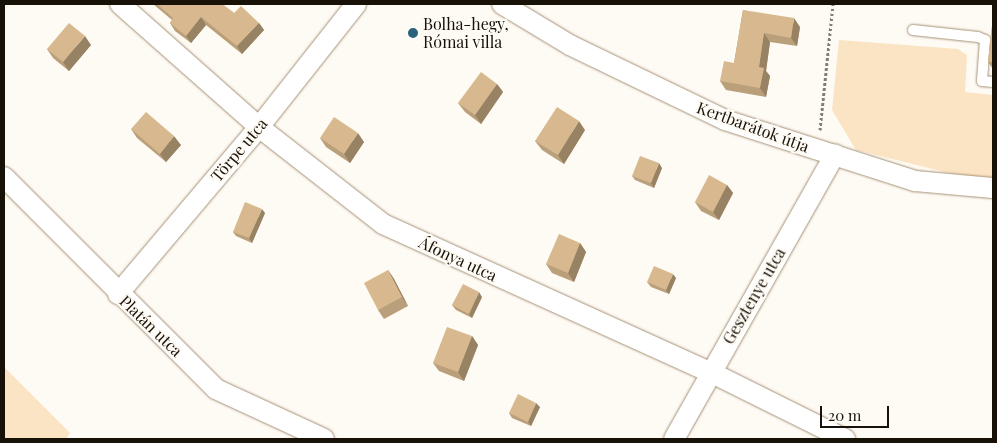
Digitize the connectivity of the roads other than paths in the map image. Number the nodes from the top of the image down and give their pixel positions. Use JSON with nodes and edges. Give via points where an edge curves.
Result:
{"nodes":[{"id":1,"x":120,"y":4,"type":"edge"},
{"id":2,"x":356,"y":4,"type":"edge"},
{"id":3,"x":502,"y":4,"type":"edge"},
{"id":4,"x":913,"y":30,"type":"dead end"},
{"id":5,"x":993,"y":82,"type":"edge"},
{"id":6,"x":259,"y":127,"type":"junction"},
{"id":7,"x":826,"y":152,"type":"junction"},
{"id":8,"x":4,"y":177,"type":"edge"},
{"id":9,"x":993,"y":188,"type":"edge"},
{"id":10,"x":118,"y":294,"type":"junction"},
{"id":11,"x":710,"y":372,"type":"junction"},
{"id":12,"x":324,"y":439,"type":"edge"},
{"id":13,"x":674,"y":439,"type":"edge"},
{"id":14,"x":845,"y":439,"type":"edge"}],
"edges":[{"from":1,"to":6,"type":"street","name":"Áfonya utca"},
{"from":2,"to":6,"type":"street","name":"Törpe utca"},
{"from":3,"to":7,"type":"street","name":"Kertbarátok útja","via":[[570,45],[726,120]]},
{"from":4,"to":5,"type":"lane","via":[[978,36],[985,40],[982,81]]},
{"from":6,"to":10,"type":"street","name":"Törpe utca"},
{"from":6,"to":11,"type":"street","name":"Áfonya utca","via":[[383,224]]},
{"from":7,"to":9,"type":"street","name":"Kertbarátok útja","via":[[914,181]]},
{"from":7,"to":11,"type":"street","name":"Gesztenye utca"},
{"from":8,"to":10,"type":"street","name":"Platán utca"},
{"from":10,"to":12,"type":"street","name":"Platán utca","via":[[216,389]]},
{"from":11,"to":13,"type":"street","name":"Gesztenye utca"},
{"from":11,"to":14,"type":"street","name":"Áfonya utca"}]}
